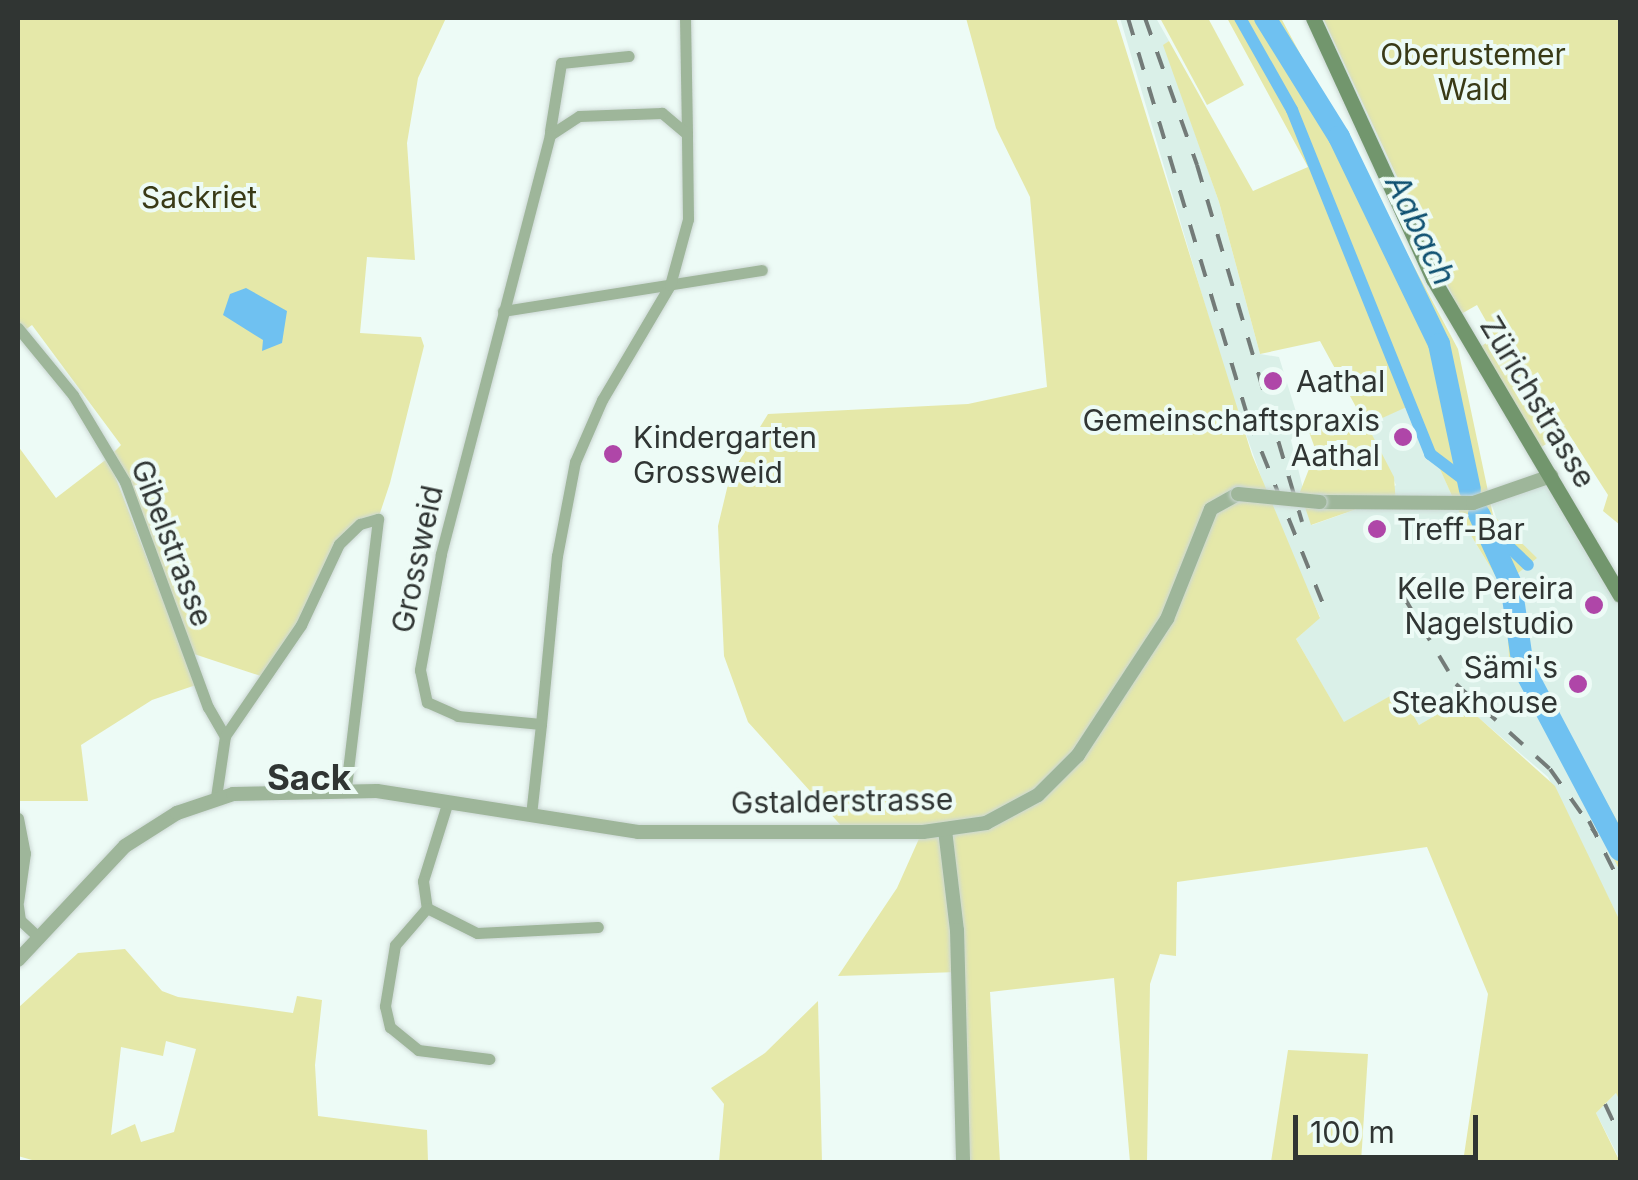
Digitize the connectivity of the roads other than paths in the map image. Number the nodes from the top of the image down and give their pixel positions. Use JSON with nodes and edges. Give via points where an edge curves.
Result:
{"nodes":[{"id":1,"x":685,"y":18,"type":"edge"},
{"id":2,"x":1313,"y":18,"type":"edge"},
{"id":3,"x":629,"y":56,"type":"dead end"},
{"id":4,"x":688,"y":134,"type":"junction"},
{"id":5,"x":550,"y":135,"type":"junction"},
{"id":6,"x":762,"y":270,"type":"dead end"},
{"id":7,"x":670,"y":284,"type":"junction"},
{"id":8,"x":503,"y":311,"type":"junction"},
{"id":9,"x":18,"y":328,"type":"edge"},
{"id":10,"x":1550,"y":476,"type":"junction"},
{"id":11,"x":1620,"y":595,"type":"edge"},
{"id":12,"x":541,"y":724,"type":"junction"},
{"id":13,"x":225,"y":736,"type":"junction"},
{"id":14,"x":346,"y":790,"type":"junction"},
{"id":15,"x":216,"y":798,"type":"junction"},
{"id":16,"x":448,"y":801,"type":"junction"},
{"id":17,"x":531,"y":814,"type":"junction"},
{"id":18,"x":18,"y":818,"type":"edge"},
{"id":19,"x":945,"y":830,"type":"junction"},
{"id":20,"x":18,"y":904,"type":"edge"},
{"id":21,"x":427,"y":908,"type":"junction"},
{"id":22,"x":598,"y":927,"type":"dead end"},
{"id":23,"x":39,"y":938,"type":"junction"},
{"id":24,"x":18,"y":960,"type":"edge"},
{"id":25,"x":490,"y":1058,"type":"dead end"},
{"id":26,"x":963,"y":1162,"type":"edge"}],
"edges":[{"from":1,"to":4,"type":"street"},
{"from":2,"to":10,"type":"main road","name":"Zürichstrasse","via":[[1458,325]]},
{"from":3,"to":5,"type":"street","name":"Grossweid","via":[[561,64]]},
{"from":4,"to":5,"type":"street","via":[[673,117],[651,112],[579,116]]},
{"from":4,"to":7,"type":"street","via":[[690,198]]},
{"from":5,"to":8,"type":"street","name":"Grossweid"},
{"from":6,"to":7,"type":"street"},
{"from":7,"to":8,"type":"street"},
{"from":7,"to":12,"type":"street","via":[[602,400],[575,462],[559,544]]},
{"from":8,"to":12,"type":"street","name":"Grossweid","via":[[441,554],[420,688],[438,711]]},
{"from":9,"to":13,"type":"street","name":"Gibelstrasse","via":[[110,453]]},
{"from":10,"to":11,"type":"main road","name":"Zürichstrasse"},
{"from":10,"to":19,"type":"street","name":"Gstalderstrasse","bridge":true,"via":[[1473,503],[1238,494],[1211,509],[1166,620],[1056,781],[1003,816]]},
{"from":12,"to":17,"type":"street"},
{"from":13,"to":14,"type":"street","via":[[294,639],[338,544],[360,524],[378,519]]},
{"from":13,"to":15,"type":"street"},
{"from":14,"to":15,"type":"street","name":"Gstalderstrasse"},
{"from":14,"to":16,"type":"street","name":"Gstalderstrasse"},
{"from":15,"to":23,"type":"street","name":"Gstalderstrasse","via":[[125,846]]},
{"from":16,"to":17,"type":"street","name":"Gstalderstrasse"},
{"from":16,"to":21,"type":"street","via":[[422,881]]},
{"from":17,"to":19,"type":"street","name":"Gstalderstrasse","via":[[638,832]]},
{"from":18,"to":20,"type":"street","via":[[25,853]]},
{"from":19,"to":26,"type":"street","via":[[957,930]]},
{"from":20,"to":23,"type":"street","via":[[20,920]]},
{"from":21,"to":22,"type":"street","via":[[477,933]]},
{"from":21,"to":25,"type":"street","via":[[395,946],[385,1006],[390,1026],[418,1050]]},
{"from":23,"to":24,"type":"street","name":"Gstalderstrasse"}]}
